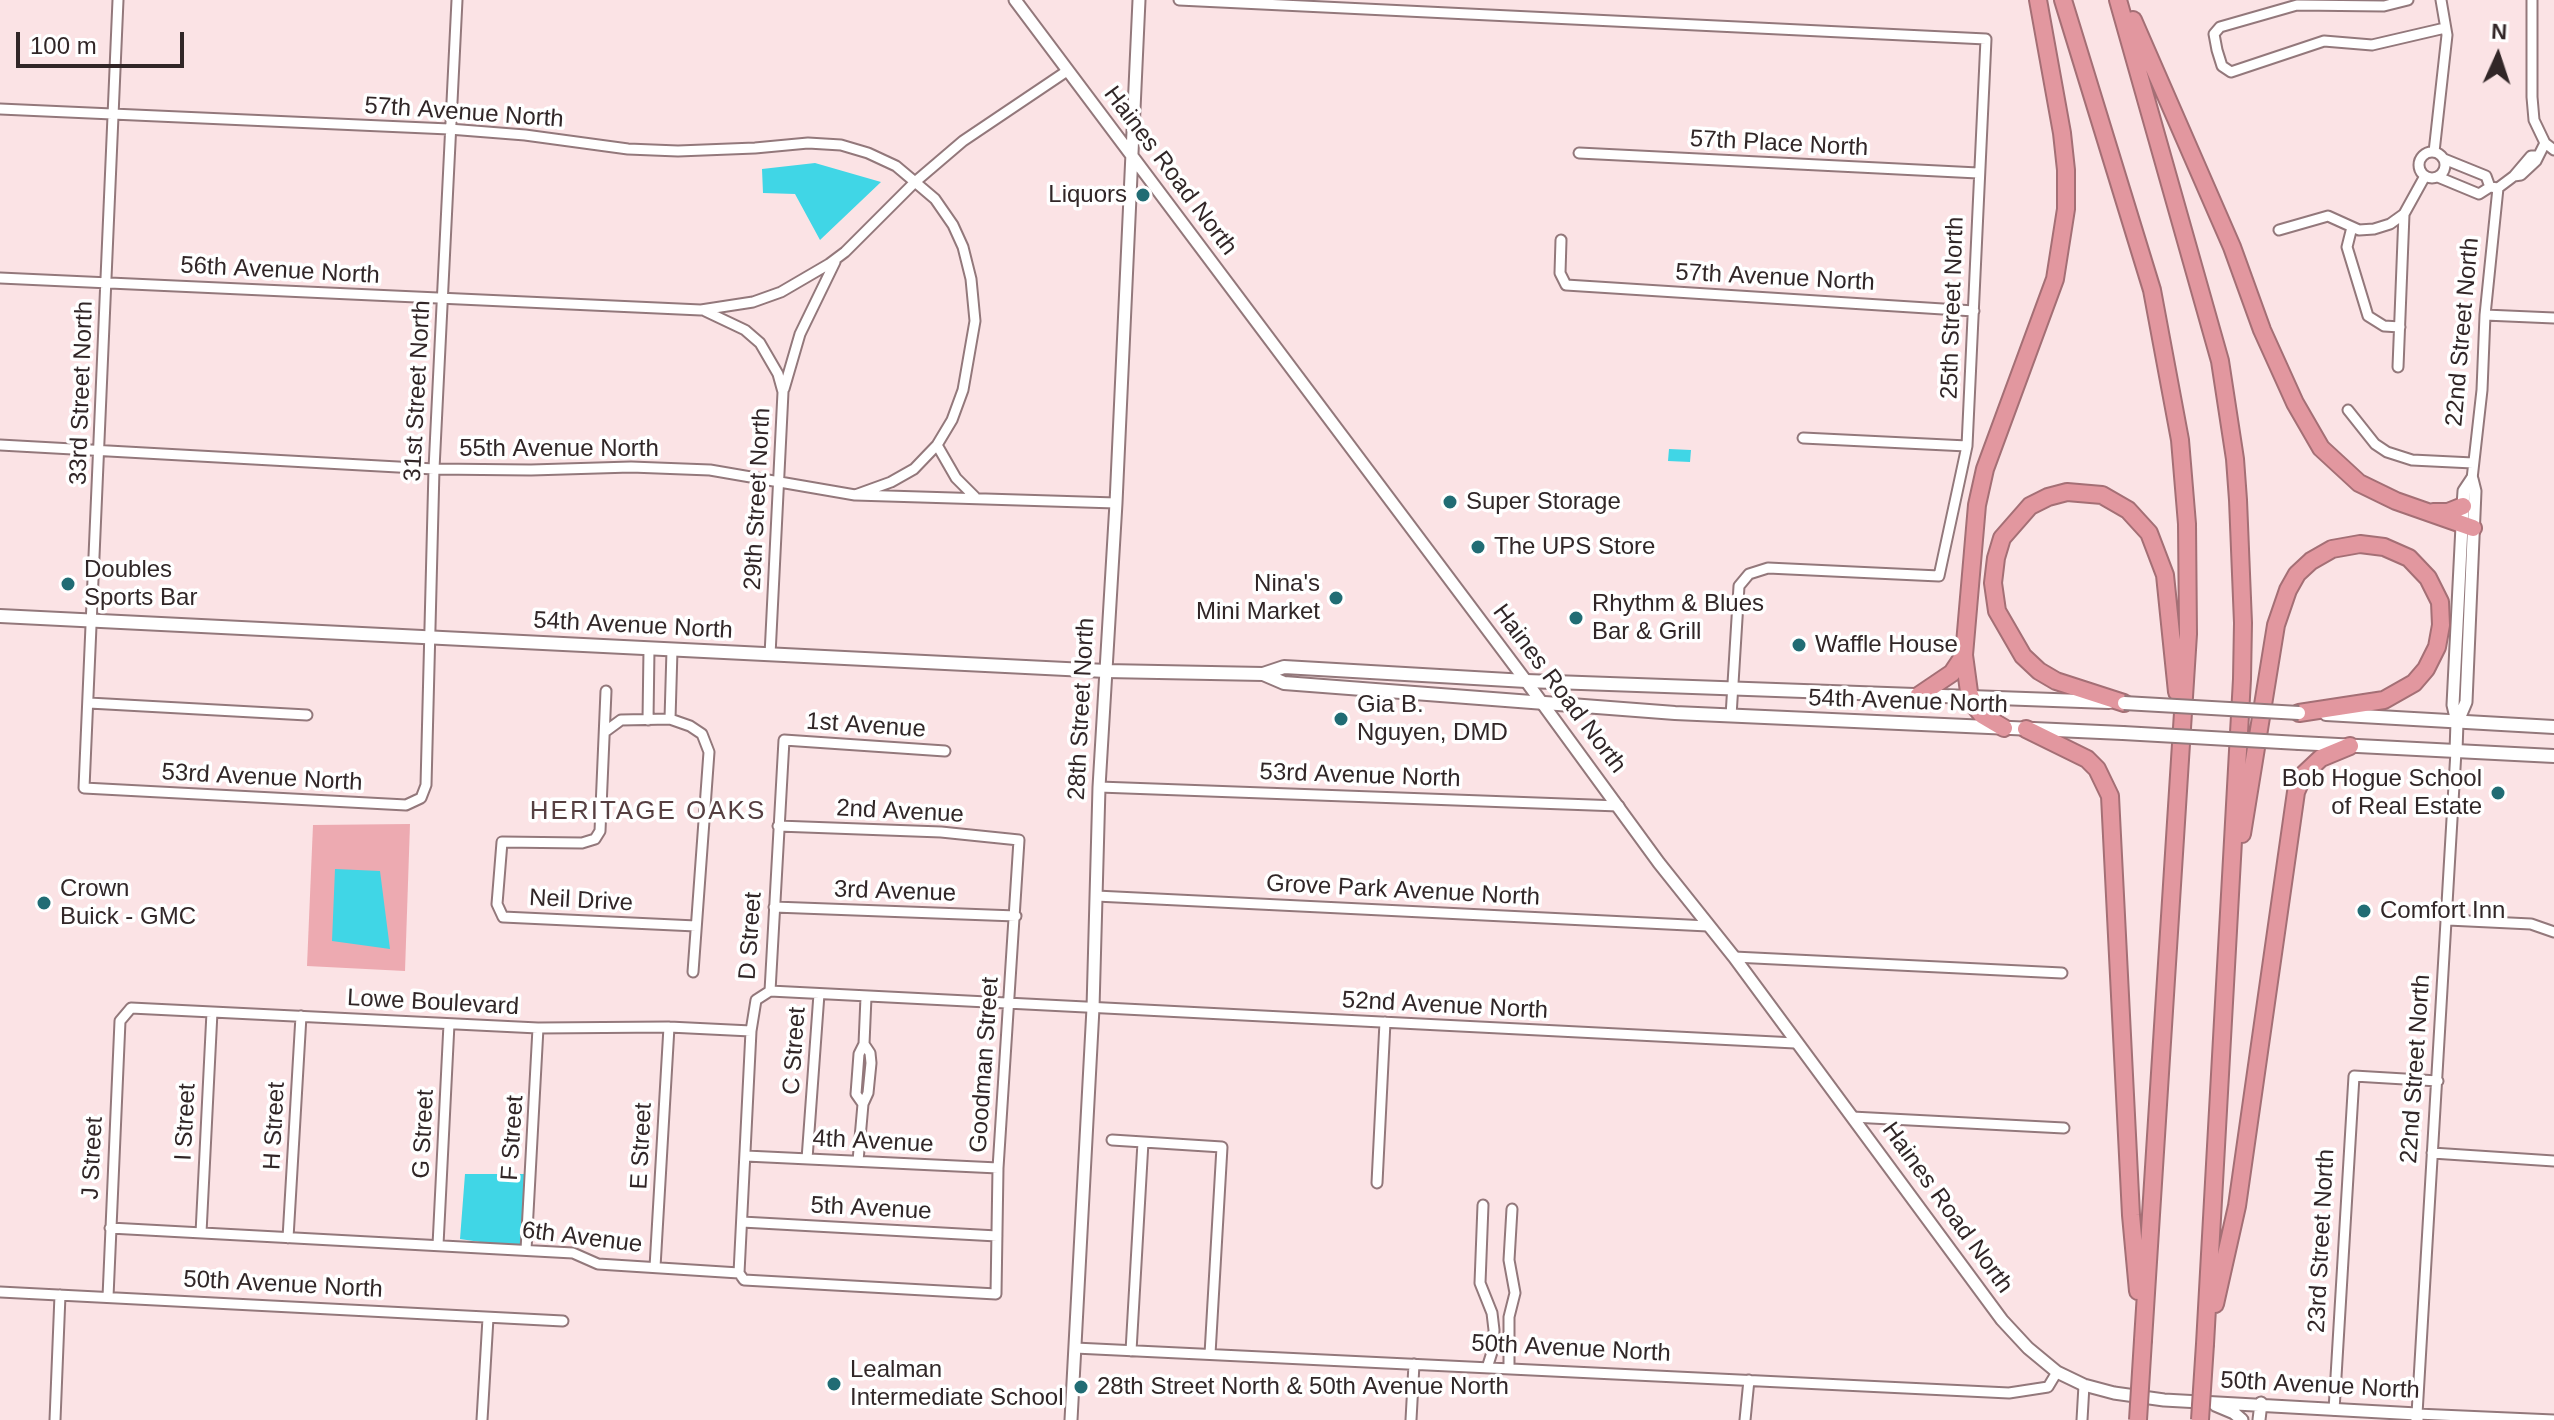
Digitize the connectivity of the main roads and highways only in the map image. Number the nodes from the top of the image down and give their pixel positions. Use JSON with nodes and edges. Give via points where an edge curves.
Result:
{"nodes":[{"id":1,"x":2038,"y":0,"type":"edge"},
{"id":2,"x":2063,"y":0,"type":"edge"},
{"id":3,"x":2118,"y":0,"type":"edge"},
{"id":4,"x":2125,"y":0,"type":"edge"},
{"id":5,"x":2463,"y":506,"type":"road end"},
{"id":6,"x":2432,"y":512,"type":"junction"},
{"id":7,"x":2468,"y":526,"type":"road end"},
{"id":8,"x":0,"y":616,"type":"edge"},
{"id":9,"x":1964,"y":655,"type":"junction"},
{"id":10,"x":1263,"y":674,"type":"junction"},
{"id":11,"x":1918,"y":696,"type":"junction"},
{"id":12,"x":1971,"y":698,"type":"junction"},
{"id":13,"x":2124,"y":703,"type":"junction"},
{"id":14,"x":2299,"y":713,"type":"junction"},
{"id":15,"x":2554,"y":727,"type":"edge"},
{"id":16,"x":2004,"y":728,"type":"junction"},
{"id":17,"x":2026,"y":729,"type":"junction"},
{"id":18,"x":2350,"y":746,"type":"junction"},
{"id":19,"x":2554,"y":756,"type":"edge"},
{"id":20,"x":2178,"y":804,"type":"junction"},
{"id":21,"x":2226,"y":938,"type":"junction"},
{"id":22,"x":2143,"y":1340,"type":"junction"},
{"id":23,"x":2205,"y":1344,"type":"junction"},
{"id":24,"x":2138,"y":1420,"type":"edge"},
{"id":25,"x":2200,"y":1420,"type":"edge"}],
"edges":[{"from":1,"to":9,"type":"highway","via":[[2062,133],[2066,209],[2055,279],[1977,505]]},
{"from":2,"to":20,"type":"highway","via":[[2152,290],[2180,440],[2188,634]]},
{"from":3,"to":21,"type":"highway","via":[[2209,313],[2235,459],[2243,623]]},
{"from":4,"to":6,"type":"highway","via":[[2307,426],[2321,448],[2359,483]]},
{"from":5,"to":6,"type":"highway"},
{"from":6,"to":7,"type":"highway"},
{"from":8,"to":10,"type":"main road","name":"54th Avenue North","via":[[1106,671]]},
{"from":9,"to":11,"type":"highway","via":[[1952,673]]},
{"from":9,"to":12,"type":"highway"},
{"from":10,"to":11,"type":"main road","name":"54th Avenue North","via":[[1284,667]]},
{"from":10,"to":16,"type":"main road","name":"54th Avenue North","via":[[1284,683],[1542,704]]},
{"from":11,"to":12,"type":"main road","name":"54th Avenue North"},
{"from":12,"to":13,"type":"main road","name":"54th Avenue North"},
{"from":12,"to":16,"type":"highway","via":[[1982,715]]},
{"from":13,"to":14,"type":"main road","name":"54th Avenue North","bridge":true},
{"from":13,"to":20,"type":"highway","via":[[2039,671],[2008,635],[1997,611],[1993,583],[2002,538],[2030,506],[2048,497],[2086,492],[2115,501],[2140,520],[2158,553],[2176,680]]},
{"from":14,"to":15,"type":"main road","name":"54th Avenue North"},
{"from":14,"to":21,"type":"highway","via":[[2384,700],[2414,683],[2426,669],[2437,647],[2440,602],[2428,578],[2409,558],[2360,544],[2332,549],[2297,574],[2288,590],[2265,682]]},
{"from":16,"to":17,"type":"main road","name":"54th Avenue North"},
{"from":17,"to":18,"type":"main road","name":"54th Avenue North","bridge":true},
{"from":17,"to":22,"type":"highway","via":[[2087,759],[2110,796],[2131,1215]]},
{"from":18,"to":19,"type":"main road","name":"54th Avenue North"},
{"from":18,"to":23,"type":"highway","via":[[2321,758],[2304,774],[2296,792],[2237,1206]]},
{"from":20,"to":22,"type":"highway"},
{"from":21,"to":23,"type":"highway"},
{"from":22,"to":24,"type":"highway","bridge":true},
{"from":23,"to":25,"type":"highway","bridge":true}]}
